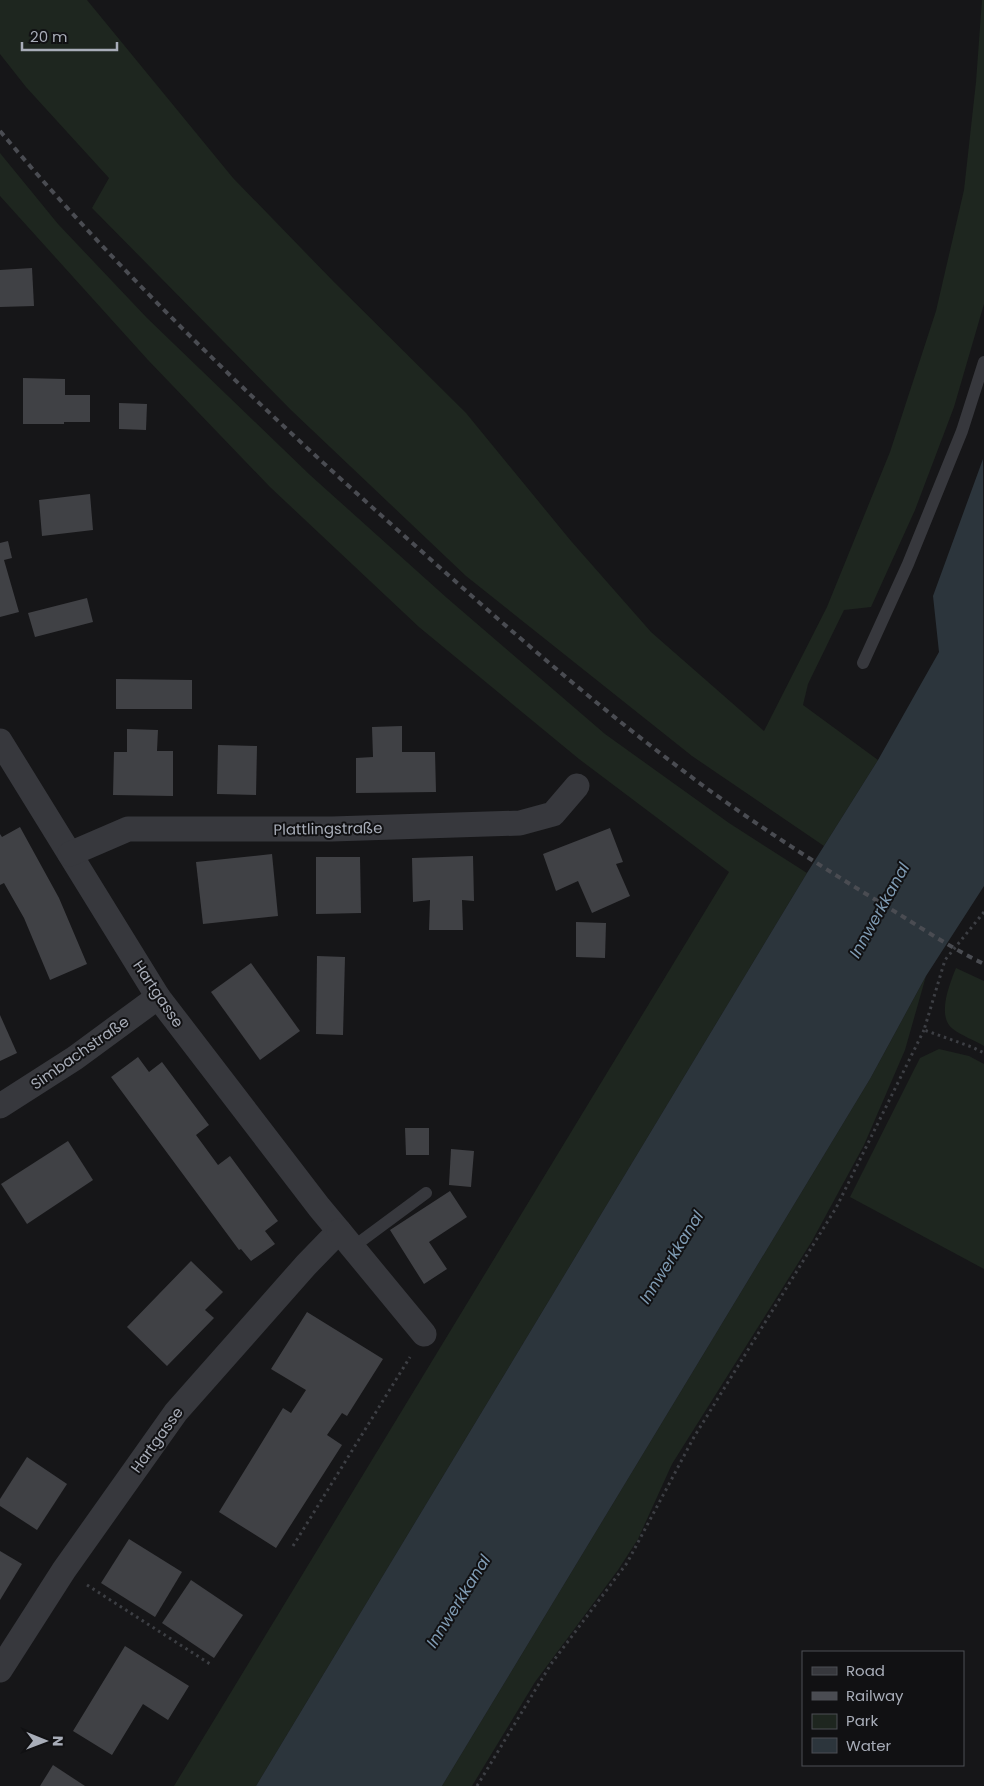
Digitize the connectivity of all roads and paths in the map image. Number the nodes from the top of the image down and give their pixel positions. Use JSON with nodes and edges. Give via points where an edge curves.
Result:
{"nodes":[{"id":1,"x":984,"y":362,"type":"edge"},
{"id":2,"x":863,"y":663,"type":"dead end"},
{"id":3,"x":2,"y":748,"type":"edge"},
{"id":4,"x":577,"y":786,"type":"dead end"},
{"id":5,"x":70,"y":854,"type":"junction"},
{"id":6,"x":984,"y":912,"type":"edge"},
{"id":7,"x":158,"y":997,"type":"junction"},
{"id":8,"x":924,"y":1030,"type":"junction"},
{"id":9,"x":984,"y":1053,"type":"edge"},
{"id":10,"x":0,"y":1106,"type":"edge"},
{"id":11,"x":426,"y":1193,"type":"dead end"},
{"id":12,"x":346,"y":1239,"type":"junction"},
{"id":13,"x":424,"y":1334,"type":"joint"},
{"id":14,"x":293,"y":1546,"type":"dead end"},
{"id":15,"x":64,"y":1570,"type":"junction"},
{"id":16,"x":210,"y":1664,"type":"dead end"},
{"id":17,"x":0,"y":1670,"type":"edge"},
{"id":18,"x":477,"y":1786,"type":"edge"}],
"edges":[{"from":1,"to":2,"type":"lane","via":[[955,448]]},
{"from":3,"to":5,"type":"street","name":"Hartgasse"},
{"from":4,"to":5,"type":"street","name":"Plattlingstraße","via":[[553,814],[520,823],[341,829],[128,830]]},
{"from":5,"to":7,"type":"street","name":"Hartgasse"},
{"from":6,"to":8,"type":"path","via":[[945,960]]},
{"from":7,"to":10,"type":"street","name":"Simbachstraße","via":[[75,1058]]},
{"from":7,"to":12,"type":"street","name":"Hartgasse"},
{"from":8,"to":9,"type":"path"},
{"from":8,"to":18,"type":"path","via":[[836,1208],[694,1437],[627,1563],[551,1664]]},
{"from":11,"to":12,"type":"lane"},
{"from":12,"to":13,"type":"street","name":"Hartgasse"},
{"from":12,"to":15,"type":"street","name":"Hartgasse","via":[[306,1264],[176,1412]]},
{"from":13,"to":14,"type":"path"},
{"from":15,"to":16,"type":"path"},
{"from":15,"to":17,"type":"street","name":"Hartgasse"}]}
